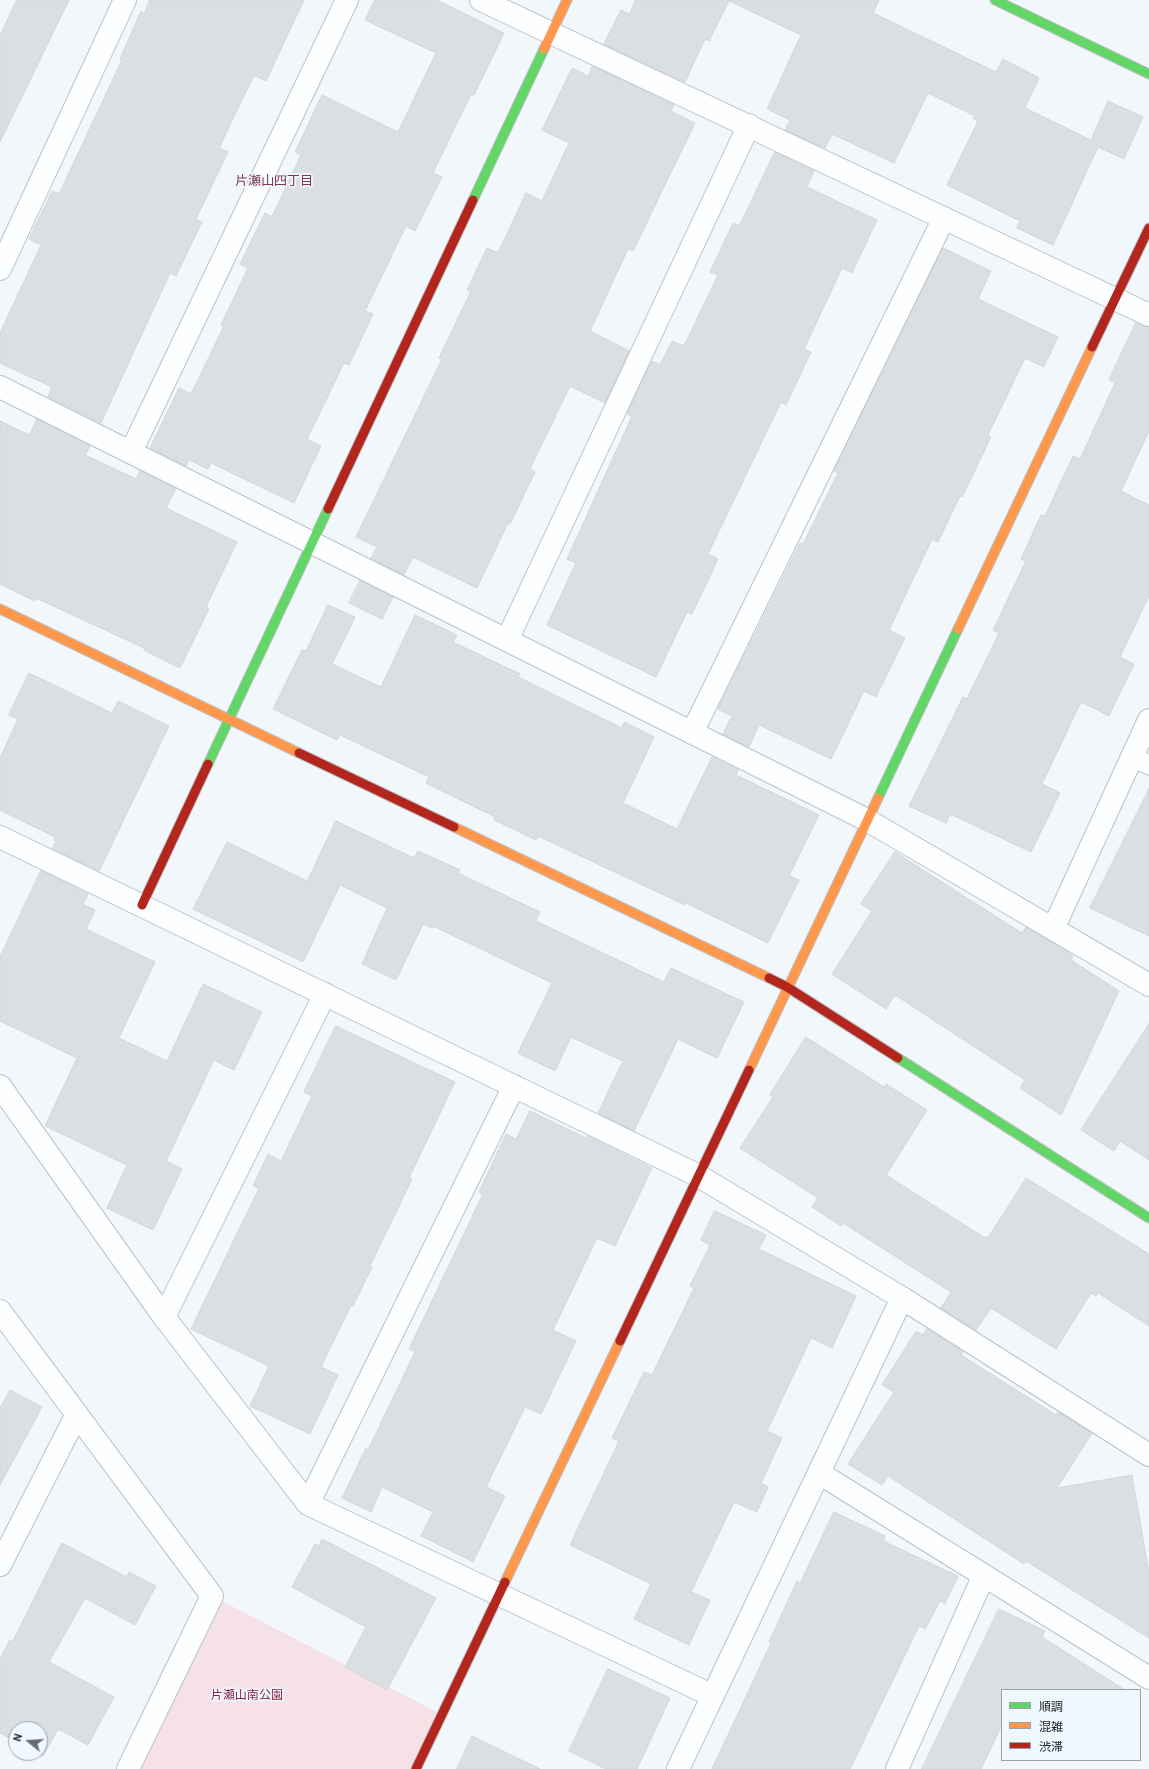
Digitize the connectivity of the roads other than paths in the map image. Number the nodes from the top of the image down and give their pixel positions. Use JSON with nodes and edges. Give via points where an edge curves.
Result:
{"nodes":[{"id":1,"x":125,"y":0,"type":"edge"},
{"id":2,"x":347,"y":0,"type":"edge"},
{"id":3,"x":481,"y":0,"type":"edge"},
{"id":4,"x":567,"y":0,"type":"edge"},
{"id":5,"x":995,"y":0,"type":"edge"},
{"id":6,"x":551,"y":34,"type":"junction"},
{"id":7,"x":1149,"y":74,"type":"edge"},
{"id":8,"x":749,"y":125,"type":"junction"},
{"id":9,"x":944,"y":218,"type":"junction"},
{"id":10,"x":1149,"y":228,"type":"edge"},
{"id":11,"x":0,"y":269,"type":"edge"},
{"id":12,"x":1115,"y":299,"type":"junction"},
{"id":13,"x":1149,"y":315,"type":"edge"},
{"id":14,"x":0,"y":387,"type":"edge"},
{"id":15,"x":131,"y":452,"type":"junction"},
{"id":16,"x":312,"y":543,"type":"junction"},
{"id":17,"x":0,"y":609,"type":"edge"},
{"id":18,"x":507,"y":640,"type":"junction"},
{"id":19,"x":230,"y":719,"type":"junction"},
{"id":20,"x":1149,"y":720,"type":"edge"},
{"id":21,"x":692,"y":733,"type":"junction"},
{"id":22,"x":1141,"y":761,"type":"edge"},
{"id":23,"x":867,"y":820,"type":"junction"},
{"id":24,"x":0,"y":837,"type":"edge"},
{"id":25,"x":142,"y":905,"type":"junction"},
{"id":26,"x":1053,"y":929,"type":"junction"},
{"id":27,"x":1149,"y":985,"type":"edge"},
{"id":28,"x":787,"y":987,"type":"junction"},
{"id":29,"x":325,"y":994,"type":"junction"},
{"id":30,"x":0,"y":1086,"type":"edge"},
{"id":31,"x":514,"y":1086,"type":"junction"},
{"id":32,"x":697,"y":1176,"type":"junction"},
{"id":33,"x":1149,"y":1218,"type":"edge"},
{"id":34,"x":902,"y":1298,"type":"junction"},
{"id":35,"x":0,"y":1311,"type":"edge"},
{"id":36,"x":164,"y":1317,"type":"junction"},
{"id":37,"x":77,"y":1414,"type":"junction"},
{"id":38,"x":1149,"y":1455,"type":"edge"},
{"id":39,"x":819,"y":1473,"type":"junction"},
{"id":40,"x":308,"y":1504,"type":"junction"},
{"id":41,"x":3,"y":1552,"type":"edge"},
{"id":42,"x":984,"y":1575,"type":"junction"},
{"id":43,"x":498,"y":1594,"type":"junction"},
{"id":44,"x":1149,"y":1678,"type":"edge"},
{"id":45,"x":713,"y":1696,"type":"junction"},
{"id":46,"x":128,"y":1769,"type":"edge"},
{"id":47,"x":416,"y":1769,"type":"edge"},
{"id":48,"x":678,"y":1769,"type":"edge"},
{"id":49,"x":897,"y":1769,"type":"edge"}],
"edges":[{"from":1,"to":11,"type":"street"},
{"from":2,"to":15,"type":"street"},
{"from":3,"to":6,"type":"street"},
{"from":4,"to":6,"type":"street"},
{"from":5,"to":7,"type":"street"},
{"from":6,"to":8,"type":"street"},
{"from":6,"to":16,"type":"street"},
{"from":8,"to":9,"type":"street"},
{"from":8,"to":18,"type":"street"},
{"from":9,"to":12,"type":"street"},
{"from":9,"to":21,"type":"street"},
{"from":10,"to":12,"type":"street"},
{"from":12,"to":13,"type":"street"},
{"from":12,"to":23,"type":"street"},
{"from":14,"to":15,"type":"street"},
{"from":15,"to":16,"type":"street"},
{"from":16,"to":18,"type":"street"},
{"from":16,"to":19,"type":"street"},
{"from":17,"to":19,"type":"street"},
{"from":18,"to":21,"type":"street"},
{"from":19,"to":25,"type":"street"},
{"from":19,"to":28,"type":"street"},
{"from":20,"to":22,"type":"street"},
{"from":21,"to":23,"type":"street"},
{"from":22,"to":26,"type":"street"},
{"from":23,"to":26,"type":"street"},
{"from":23,"to":28,"type":"street"},
{"from":24,"to":25,"type":"street"},
{"from":25,"to":29,"type":"street"},
{"from":26,"to":27,"type":"street"},
{"from":28,"to":32,"type":"street"},
{"from":28,"to":33,"type":"street"},
{"from":29,"to":31,"type":"street"},
{"from":29,"to":36,"type":"street"},
{"from":30,"to":36,"type":"street"},
{"from":31,"to":32,"type":"street"},
{"from":31,"to":40,"type":"street"},
{"from":32,"to":34,"type":"street"},
{"from":32,"to":43,"type":"street"},
{"from":34,"to":38,"type":"street"},
{"from":34,"to":39,"type":"street"},
{"from":35,"to":37,"type":"street"},
{"from":36,"to":40,"type":"street"},
{"from":37,"to":41,"type":"street"},
{"from":37,"to":46,"type":"street","via":[[212,1596]]},
{"from":39,"to":42,"type":"street"},
{"from":39,"to":45,"type":"street"},
{"from":40,"to":43,"type":"street"},
{"from":42,"to":44,"type":"street"},
{"from":42,"to":49,"type":"street"},
{"from":43,"to":45,"type":"street"},
{"from":43,"to":47,"type":"street"},
{"from":45,"to":48,"type":"street"}]}
